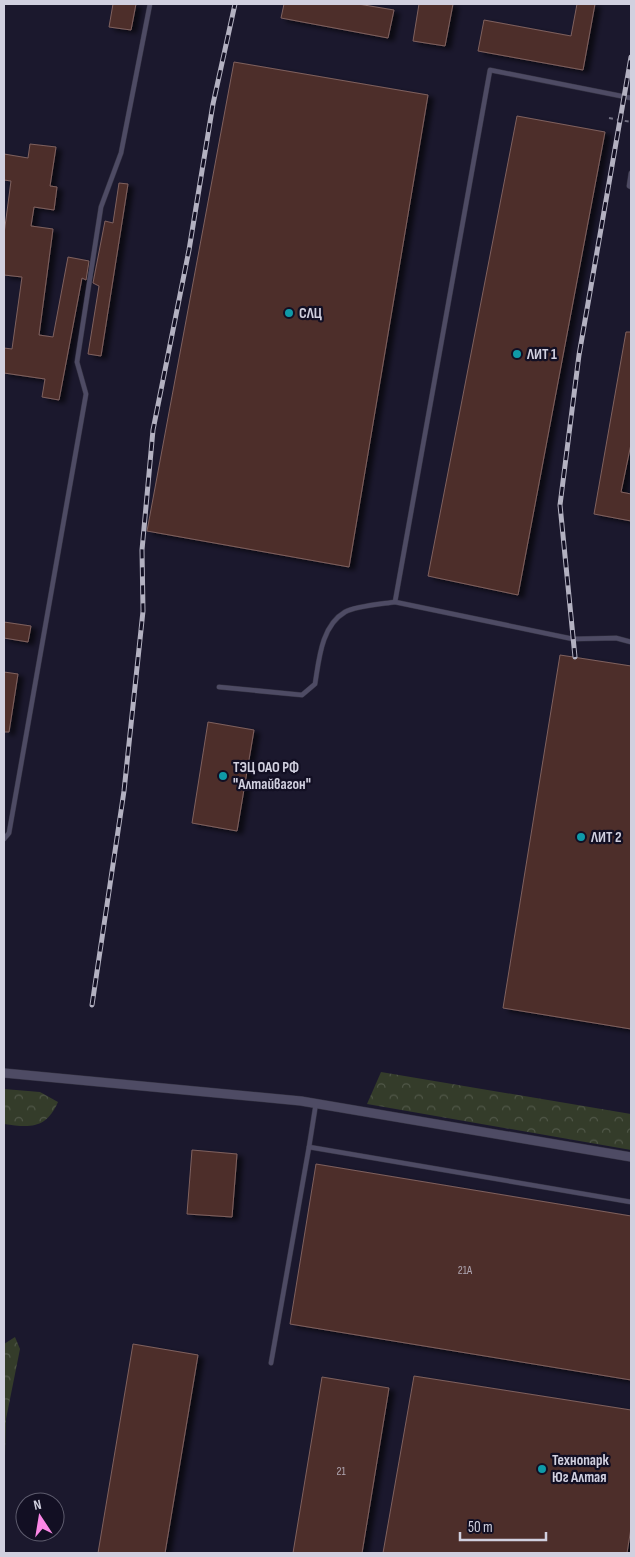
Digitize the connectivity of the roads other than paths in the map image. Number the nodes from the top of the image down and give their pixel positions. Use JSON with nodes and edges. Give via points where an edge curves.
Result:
{"nodes":[{"id":1,"x":150,"y":4,"type":"edge"},
{"id":2,"x":631,"y":98,"type":"edge"},
{"id":3,"x":631,"y":173,"type":"edge"},
{"id":4,"x":631,"y":187,"type":"edge"},
{"id":5,"x":395,"y":602,"type":"junction"},
{"id":6,"x":631,"y":642,"type":"edge"},
{"id":7,"x":219,"y":687,"type":"dead end"},
{"id":8,"x":4,"y":839,"type":"edge"},
{"id":9,"x":4,"y":1073,"type":"edge"},
{"id":10,"x":316,"y":1103,"type":"junction"},
{"id":11,"x":309,"y":1147,"type":"junction"},
{"id":12,"x":631,"y":1158,"type":"edge"},
{"id":13,"x":631,"y":1202,"type":"edge"},
{"id":14,"x":271,"y":1363,"type":"dead end"}],
"edges":[{"from":1,"to":8,"type":"lane","via":[[121,153],[101,207],[77,362],[86,394],[9,833]]},
{"from":2,"to":5,"type":"lane","via":[[490,70]]},
{"from":3,"to":4,"type":"lane"},
{"from":5,"to":6,"type":"lane","via":[[573,639],[616,638]]},
{"from":5,"to":7,"type":"lane","via":[[347,611],[336,619],[321,644],[315,684],[302,695]]},
{"from":9,"to":10,"type":"street"},
{"from":10,"to":11,"type":"lane"},
{"from":10,"to":12,"type":"street"},
{"from":11,"to":13,"type":"lane"},
{"from":11,"to":14,"type":"lane"}]}
